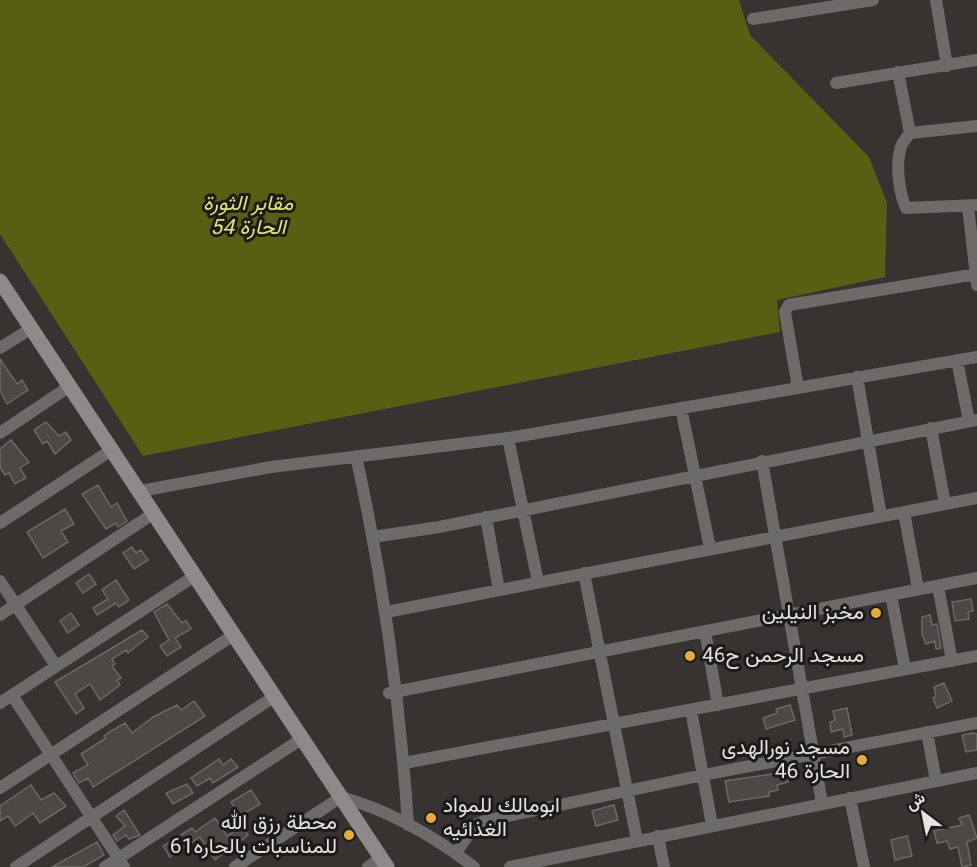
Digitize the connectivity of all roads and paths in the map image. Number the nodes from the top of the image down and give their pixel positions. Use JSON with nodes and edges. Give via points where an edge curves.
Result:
{"nodes":[{"id":1,"x":873,"y":0,"type":"edge"},
{"id":2,"x":936,"y":0,"type":"edge"},
{"id":3,"x":753,"y":19,"type":"dead end"},
{"id":4,"x":977,"y":60,"type":"edge"},
{"id":5,"x":946,"y":66,"type":"junction"},
{"id":6,"x":898,"y":72,"type":"junction"},
{"id":7,"x":836,"y":83,"type":"dead end"},
{"id":8,"x":977,"y":126,"type":"edge"},
{"id":9,"x":910,"y":133,"type":"junction"},
{"id":10,"x":972,"y":205,"type":"edge"},
{"id":11,"x":977,"y":278,"type":"edge"},
{"id":12,"x":0,"y":281,"type":"edge"},
{"id":13,"x":32,"y":328,"type":"junction"},
{"id":14,"x":0,"y":348,"type":"edge"},
{"id":15,"x":977,"y":357,"type":"edge"},
{"id":16,"x":957,"y":360,"type":"junction"},
{"id":17,"x":857,"y":377,"type":"junction"},
{"id":18,"x":70,"y":386,"type":"junction"},
{"id":19,"x":798,"y":388,"type":"junction"},
{"id":20,"x":681,"y":408,"type":"junction"},
{"id":21,"x":973,"y":420,"type":"edge"},
{"id":22,"x":931,"y":428,"type":"junction"},
{"id":23,"x":0,"y":433,"type":"edge"},
{"id":24,"x":508,"y":438,"type":"junction"},
{"id":25,"x":867,"y":440,"type":"junction"},
{"id":26,"x":113,"y":449,"type":"junction"},
{"id":27,"x":356,"y":456,"type":"junction"},
{"id":28,"x":762,"y":461,"type":"junction"},
{"id":29,"x":695,"y":474,"type":"junction"},
{"id":30,"x":140,"y":491,"type":"junction"},
{"id":31,"x":977,"y":498,"type":"edge"},
{"id":32,"x":945,"y":504,"type":"junction"},
{"id":33,"x":524,"y":510,"type":"junction"},
{"id":34,"x":904,"y":512,"type":"junction"},
{"id":35,"x":154,"y":513,"type":"junction"},
{"id":36,"x":881,"y":516,"type":"junction"},
{"id":37,"x":486,"y":517,"type":"junction"},
{"id":38,"x":1,"y":520,"type":"edge"},
{"id":39,"x":775,"y":536,"type":"junction"},
{"id":40,"x":373,"y":537,"type":"junction"},
{"id":41,"x":710,"y":548,"type":"junction"},
{"id":42,"x":584,"y":573,"type":"junction"},
{"id":43,"x":196,"y":575,"type":"junction"},
{"id":44,"x":977,"y":578,"type":"edge"},
{"id":45,"x":0,"y":581,"type":"edge"},
{"id":46,"x":538,"y":582,"type":"junction"},
{"id":47,"x":938,"y":586,"type":"junction"},
{"id":48,"x":498,"y":590,"type":"junction"},
{"id":49,"x":918,"y":590,"type":"junction"},
{"id":50,"x":891,"y":595,"type":"junction"},
{"id":51,"x":16,"y":604,"type":"junction"},
{"id":52,"x":386,"y":612,"type":"junction"},
{"id":53,"x":0,"y":615,"type":"edge"},
{"id":54,"x":789,"y":615,"type":"junction"},
{"id":55,"x":705,"y":631,"type":"junction"},
{"id":56,"x":234,"y":634,"type":"junction"},
{"id":57,"x":600,"y":651,"type":"junction"},
{"id":58,"x":977,"y":656,"type":"edge"},
{"id":59,"x":952,"y":661,"type":"junction"},
{"id":60,"x":56,"y":666,"type":"junction"},
{"id":61,"x":905,"y":669,"type":"junction"},
{"id":62,"x":802,"y":689,"type":"junction"},
{"id":63,"x":393,"y":692,"type":"junction"},
{"id":64,"x":12,"y":694,"type":"junction"},
{"id":65,"x":275,"y":696,"type":"junction"},
{"id":66,"x":0,"y":703,"type":"edge"},
{"id":67,"x":718,"y":705,"type":"junction"},
{"id":68,"x":691,"y":710,"type":"junction"},
{"id":69,"x":977,"y":723,"type":"edge"},
{"id":70,"x":614,"y":724,"type":"junction"},
{"id":71,"x":927,"y":732,"type":"junction"},
{"id":72,"x":303,"y":738,"type":"junction"},
{"id":73,"x":814,"y":753,"type":"junction"},
{"id":74,"x":51,"y":754,"type":"junction"},
{"id":75,"x":404,"y":764,"type":"junction"},
{"id":76,"x":977,"y":773,"type":"edge"},
{"id":77,"x":703,"y":775,"type":"junction"},
{"id":78,"x":936,"y":781,"type":"junction"},
{"id":79,"x":0,"y":788,"type":"edge"},
{"id":80,"x":628,"y":791,"type":"junction"},
{"id":81,"x":342,"y":797,"type":"junction"},
{"id":82,"x":850,"y":798,"type":"junction"},
{"id":83,"x":822,"y":803,"type":"junction"},
{"id":84,"x":92,"y":817,"type":"junction"},
{"id":85,"x":408,"y":825,"type":"junction"},
{"id":86,"x":712,"y":825,"type":"junction"},
{"id":87,"x":658,"y":836,"type":"junction"},
{"id":88,"x":638,"y":840,"type":"junction"},
{"id":89,"x":456,"y":853,"type":"junction"},
{"id":90,"x":121,"y":863,"type":"edge"},
{"id":91,"x":384,"y":863,"type":"edge"},
{"id":92,"x":16,"y":867,"type":"edge"},
{"id":93,"x":105,"y":867,"type":"edge"},
{"id":94,"x":236,"y":867,"type":"edge"},
{"id":95,"x":368,"y":867,"type":"edge"},
{"id":96,"x":474,"y":867,"type":"edge"},
{"id":97,"x":510,"y":867,"type":"edge"},
{"id":98,"x":664,"y":867,"type":"edge"},
{"id":99,"x":864,"y":867,"type":"edge"}],
"edges":[{"from":1,"to":3,"type":"street"},
{"from":2,"to":5,"type":"street"},
{"from":4,"to":5,"type":"street"},
{"from":5,"to":6,"type":"street"},
{"from":6,"to":7,"type":"street"},
{"from":6,"to":9,"type":"street"},
{"from":8,"to":9,"type":"street"},
{"from":9,"to":10,"type":"street","via":[[899,158],[906,208]]},
{"from":10,"to":11,"type":"street"},
{"from":11,"to":19,"type":"street","via":[[789,305],[785,312]]},
{"from":12,"to":13,"type":"main road"},
{"from":13,"to":14,"type":"street"},
{"from":13,"to":18,"type":"main road"},
{"from":15,"to":16,"type":"street"},
{"from":16,"to":17,"type":"street"},
{"from":16,"to":21,"type":"street"},
{"from":17,"to":19,"type":"street"},
{"from":17,"to":25,"type":"street"},
{"from":18,"to":23,"type":"street"},
{"from":18,"to":26,"type":"main road"},
{"from":19,"to":20,"type":"street"},
{"from":20,"to":24,"type":"street"},
{"from":20,"to":29,"type":"street"},
{"from":21,"to":22,"type":"street"},
{"from":22,"to":25,"type":"street"},
{"from":22,"to":32,"type":"street"},
{"from":24,"to":27,"type":"street"},
{"from":24,"to":33,"type":"street"},
{"from":25,"to":28,"type":"street"},
{"from":25,"to":36,"type":"street"},
{"from":26,"to":30,"type":"main road"},
{"from":26,"to":38,"type":"street"},
{"from":27,"to":30,"type":"street"},
{"from":27,"to":40,"type":"street"},
{"from":28,"to":29,"type":"street"},
{"from":28,"to":39,"type":"street"},
{"from":29,"to":33,"type":"street"},
{"from":29,"to":41,"type":"street"},
{"from":30,"to":35,"type":"main road"},
{"from":31,"to":32,"type":"street"},
{"from":32,"to":34,"type":"street"},
{"from":33,"to":37,"type":"street"},
{"from":33,"to":46,"type":"street"},
{"from":34,"to":36,"type":"street"},
{"from":34,"to":49,"type":"street"},
{"from":35,"to":43,"type":"main road"},
{"from":35,"to":51,"type":"street"},
{"from":36,"to":39,"type":"street"},
{"from":37,"to":40,"type":"street"},
{"from":37,"to":48,"type":"street"},
{"from":39,"to":41,"type":"street"},
{"from":39,"to":54,"type":"street"},
{"from":40,"to":52,"type":"street"},
{"from":41,"to":42,"type":"street"},
{"from":42,"to":46,"type":"street"},
{"from":42,"to":57,"type":"street"},
{"from":43,"to":56,"type":"main road"},
{"from":43,"to":60,"type":"street"},
{"from":44,"to":47,"type":"street"},
{"from":45,"to":51,"type":"street"},
{"from":46,"to":48,"type":"street"},
{"from":47,"to":49,"type":"street"},
{"from":47,"to":59,"type":"street"},
{"from":48,"to":52,"type":"street"},
{"from":49,"to":50,"type":"street"},
{"from":50,"to":54,"type":"street"},
{"from":50,"to":61,"type":"street"},
{"from":51,"to":53,"type":"street"},
{"from":51,"to":60,"type":"street"},
{"from":52,"to":63,"type":"street"},
{"from":54,"to":55,"type":"street"},
{"from":54,"to":62,"type":"street"},
{"from":55,"to":57,"type":"street"},
{"from":55,"to":67,"type":"street"},
{"from":56,"to":65,"type":"main road"},
{"from":56,"to":74,"type":"street"},
{"from":57,"to":63,"type":"street"},
{"from":57,"to":70,"type":"street"},
{"from":58,"to":59,"type":"street"},
{"from":59,"to":61,"type":"street"},
{"from":60,"to":64,"type":"street"},
{"from":61,"to":62,"type":"street"},
{"from":62,"to":67,"type":"street"},
{"from":62,"to":73,"type":"street"},
{"from":63,"to":75,"type":"street"},
{"from":64,"to":66,"type":"street"},
{"from":64,"to":74,"type":"street"},
{"from":65,"to":72,"type":"main road"},
{"from":65,"to":84,"type":"street"},
{"from":67,"to":68,"type":"street"},
{"from":68,"to":70,"type":"street"},
{"from":68,"to":77,"type":"street"},
{"from":69,"to":71,"type":"street"},
{"from":70,"to":75,"type":"street"},
{"from":70,"to":80,"type":"street"},
{"from":71,"to":73,"type":"street"},
{"from":71,"to":78,"type":"street"},
{"from":72,"to":81,"type":"main road"},
{"from":72,"to":90,"type":"street"},
{"from":73,"to":77,"type":"street"},
{"from":73,"to":83,"type":"street"},
{"from":74,"to":79,"type":"street"},
{"from":74,"to":84,"type":"street"},
{"from":75,"to":85,"type":"street"},
{"from":76,"to":78,"type":"street"},
{"from":77,"to":80,"type":"street"},
{"from":77,"to":86,"type":"street"},
{"from":78,"to":82,"type":"street"},
{"from":80,"to":88,"type":"street"},
{"from":80,"to":89,"type":"street","via":[[484,821],[475,825]]},
{"from":81,"to":85,"type":"street"},
{"from":81,"to":91,"type":"main road"},
{"from":81,"to":94,"type":"street"},
{"from":82,"to":83,"type":"street"},
{"from":82,"to":99,"type":"street"},
{"from":83,"to":86,"type":"street"},
{"from":84,"to":90,"type":"street"},
{"from":84,"to":92,"type":"street"},
{"from":85,"to":89,"type":"street"},
{"from":86,"to":87,"type":"street"},
{"from":87,"to":88,"type":"street"},
{"from":87,"to":98,"type":"street"},
{"from":88,"to":97,"type":"street"},
{"from":89,"to":96,"type":"street"},
{"from":90,"to":93,"type":"street"},
{"from":91,"to":95,"type":"street"}]}
